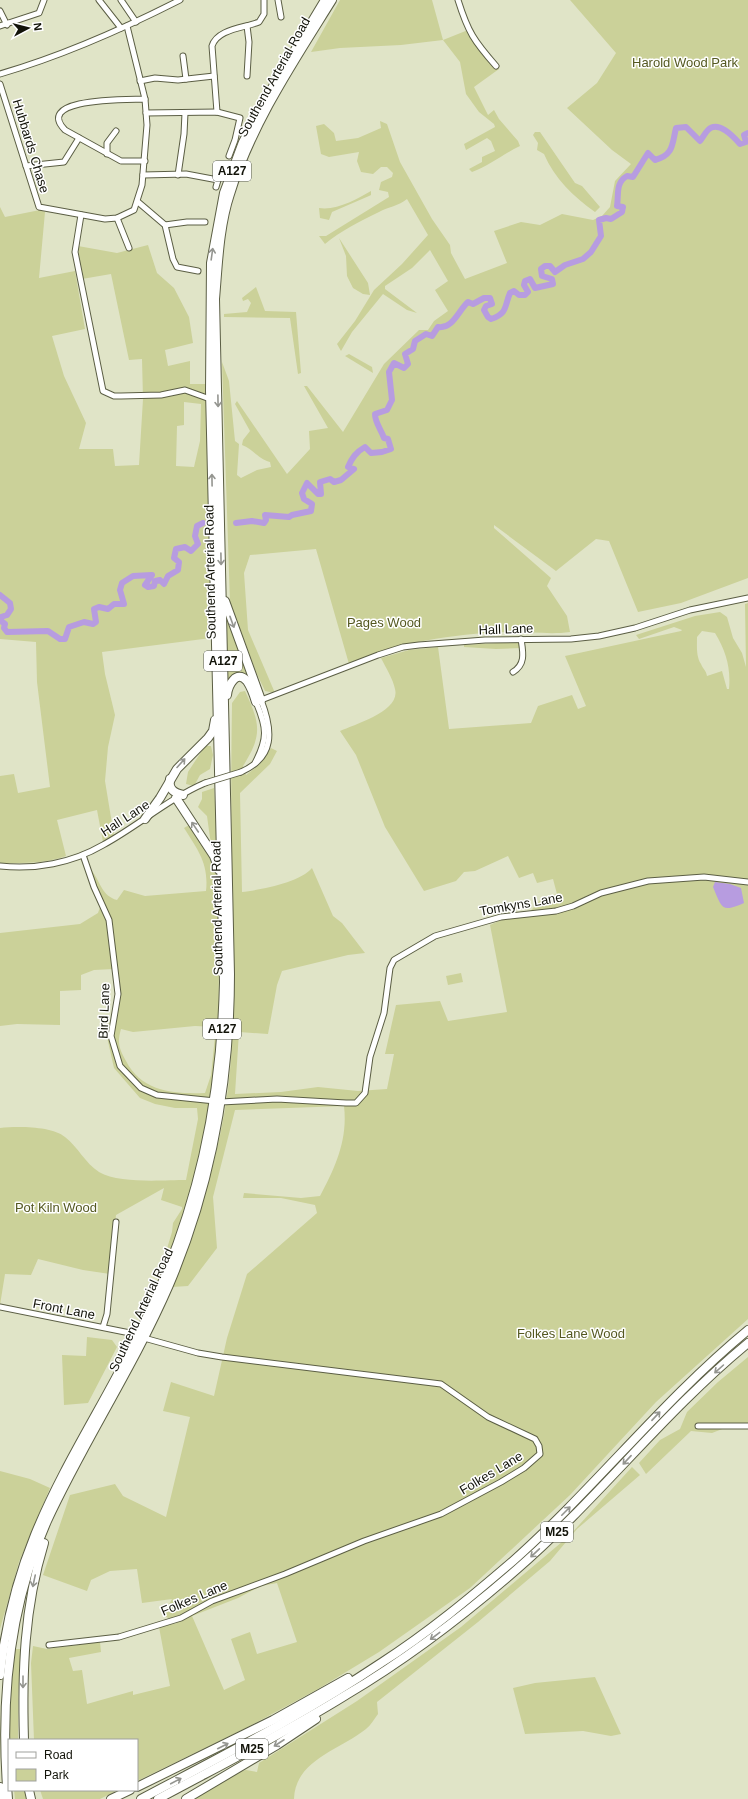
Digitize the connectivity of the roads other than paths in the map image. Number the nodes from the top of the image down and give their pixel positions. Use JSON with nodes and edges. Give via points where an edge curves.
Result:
{"nodes":[{"id":1,"x":44,"y":0,"type":"edge"},
{"id":2,"x":98,"y":0,"type":"edge"},
{"id":3,"x":121,"y":0,"type":"edge"},
{"id":4,"x":180,"y":0,"type":"edge"},
{"id":5,"x":265,"y":0,"type":"edge"},
{"id":6,"x":278,"y":0,"type":"edge"},
{"id":7,"x":325,"y":0,"type":"edge"},
{"id":8,"x":332,"y":0,"type":"edge"},
{"id":9,"x":458,"y":0,"type":"edge"},
{"id":10,"x":0,"y":11,"type":"edge"},
{"id":11,"x":281,"y":17,"type":"dead end"},
{"id":12,"x":136,"y":22,"type":"junction"},
{"id":13,"x":6,"y":25,"type":"junction"},
{"id":14,"x":0,"y":26,"type":"edge"},
{"id":15,"x":127,"y":26,"type":"junction"},
{"id":16,"x":247,"y":26,"type":"junction"},
{"id":17,"x":121,"y":28,"type":"junction"},
{"id":18,"x":183,"y":56,"type":"dead end"},
{"id":19,"x":496,"y":66,"type":"dead end"},
{"id":20,"x":0,"y":74,"type":"edge"},
{"id":21,"x":214,"y":76,"type":"junction"},
{"id":22,"x":247,"y":76,"type":"dead end"},
{"id":23,"x":186,"y":79,"type":"junction"},
{"id":24,"x":140,"y":81,"type":"junction"},
{"id":25,"x":0,"y":84,"type":"edge"},
{"id":26,"x":145,"y":99,"type":"junction"},
{"id":27,"x":217,"y":112,"type":"junction"},
{"id":28,"x":146,"y":113,"type":"junction"},
{"id":29,"x":185,"y":113,"type":"junction"},
{"id":30,"x":116,"y":131,"type":"dead end"},
{"id":31,"x":79,"y":138,"type":"junction"},
{"id":32,"x":107,"y":154,"type":"junction"},
{"id":33,"x":229,"y":156,"type":"dead end"},
{"id":34,"x":145,"y":161,"type":"junction"},
{"id":35,"x":26,"y":166,"type":"junction"},
{"id":36,"x":222,"y":168,"type":"dead end"},
{"id":37,"x":143,"y":175,"type":"junction"},
{"id":38,"x":178,"y":175,"type":"junction"},
{"id":39,"x":218,"y":180,"type":"junction"},
{"id":40,"x":216,"y":187,"type":"dead end"},
{"id":41,"x":138,"y":202,"type":"junction"},
{"id":42,"x":81,"y":215,"type":"junction"},
{"id":43,"x":117,"y":218,"type":"junction"},
{"id":44,"x":205,"y":222,"type":"dead end"},
{"id":45,"x":165,"y":225,"type":"junction"},
{"id":46,"x":129,"y":248,"type":"dead end"},
{"id":47,"x":198,"y":271,"type":"dead end"},
{"id":48,"x":210,"y":398,"type":"junction"},
{"id":49,"x":222,"y":585,"type":"junction"},
{"id":50,"x":748,"y":598,"type":"edge"},
{"id":51,"x":521,"y":639,"type":"junction"},
{"id":52,"x":513,"y":672,"type":"dead end"},
{"id":53,"x":218,"y":698,"type":"junction"},
{"id":54,"x":262,"y":700,"type":"junction"},
{"id":55,"x":265,"y":710,"type":"junction"},
{"id":56,"x":224,"y":736,"type":"junction"},
{"id":57,"x":255,"y":763,"type":"junction"},
{"id":58,"x":171,"y":777,"type":"junction"},
{"id":59,"x":179,"y":796,"type":"junction"},
{"id":60,"x":145,"y":819,"type":"junction"},
{"id":61,"x":83,"y":855,"type":"junction"},
{"id":62,"x":0,"y":866,"type":"edge"},
{"id":63,"x":222,"y":881,"type":"junction"},
{"id":64,"x":748,"y":882,"type":"edge"},
{"id":65,"x":218,"y":1102,"type":"junction"},
{"id":66,"x":116,"y":1222,"type":"dead end"},
{"id":67,"x":0,"y":1308,"type":"edge"},
{"id":68,"x":144,"y":1324,"type":"junction"},
{"id":69,"x":103,"y":1327,"type":"junction"},
{"id":70,"x":748,"y":1330,"type":"edge"},
{"id":71,"x":124,"y":1332,"type":"junction"},
{"id":72,"x":144,"y":1338,"type":"junction"},
{"id":73,"x":748,"y":1343,"type":"edge"},
{"id":74,"x":131,"y":1350,"type":"junction"},
{"id":75,"x":698,"y":1426,"type":"dead end"},
{"id":76,"x":748,"y":1426,"type":"edge"},
{"id":77,"x":62,"y":1491,"type":"junction"},
{"id":78,"x":34,"y":1536,"type":"junction"},
{"id":79,"x":475,"y":1593,"type":"junction"},
{"id":80,"x":49,"y":1645,"type":"dead end"},
{"id":81,"x":0,"y":1646,"type":"edge"},
{"id":82,"x":0,"y":1675,"type":"edge"},
{"id":83,"x":345,"y":1696,"type":"junction"},
{"id":84,"x":24,"y":1739,"type":"edge"},
{"id":85,"x":138,"y":1786,"type":"edge"},
{"id":86,"x":0,"y":1787,"type":"edge"},
{"id":87,"x":128,"y":1791,"type":"edge"},
{"id":88,"x":2,"y":1799,"type":"edge"},
{"id":89,"x":8,"y":1799,"type":"edge"},
{"id":90,"x":111,"y":1799,"type":"edge"},
{"id":91,"x":141,"y":1799,"type":"edge"},
{"id":92,"x":158,"y":1799,"type":"edge"},
{"id":93,"x":186,"y":1799,"type":"edge"}],
"edges":[{"from":1,"to":13,"type":"street","via":[[39,13]]},
{"from":2,"to":17,"type":"street"},
{"from":3,"to":12,"type":"street"},
{"from":4,"to":12,"type":"street"},
{"from":5,"to":16,"type":"street","via":[[262,19]]},
{"from":6,"to":11,"type":"street"},
{"from":48,"to":7,"type":"highway","name":"Southend Arterial Road","number":"A127","one_way":true,"via":[[211,263],[224,193],[243,142]]},
{"from":8,"to":49,"type":"highway","name":"Southend Arterial Road","number":"A127","one_way":true,"via":[[274,97],[250,143],[229,194],[223,224],[215,299]]},
{"from":9,"to":19,"type":"street","via":[[468,30]]},
{"from":10,"to":13,"type":"street"},
{"from":12,"to":15,"type":"street"},
{"from":13,"to":14,"type":"street"},
{"from":15,"to":17,"type":"street"},
{"from":15,"to":24,"type":"street"},
{"from":16,"to":21,"type":"street","via":[[222,35],[214,41]]},
{"from":16,"to":22,"type":"street"},
{"from":17,"to":20,"type":"street","via":[[63,53]]},
{"from":18,"to":23,"type":"street"},
{"from":21,"to":23,"type":"street"},
{"from":21,"to":27,"type":"street"},
{"from":23,"to":24,"type":"street","via":[[154,78]]},
{"from":24,"to":26,"type":"street"},
{"from":25,"to":35,"type":"street","name":"Hubbards Chase"},
{"from":26,"to":28,"type":"street"},
{"from":26,"to":31,"type":"street","via":[[104,100],[68,106],[62,110],[59,117],[60,125]]},
{"from":27,"to":29,"type":"street"},
{"from":27,"to":33,"type":"street","via":[[240,118]]},
{"from":28,"to":29,"type":"street"},
{"from":28,"to":34,"type":"street"},
{"from":29,"to":38,"type":"street"},
{"from":30,"to":32,"type":"street","via":[[107,143]]},
{"from":31,"to":32,"type":"street"},
{"from":31,"to":35,"type":"street","via":[[64,162]]},
{"from":32,"to":34,"type":"street","via":[[121,161]]},
{"from":34,"to":37,"type":"street"},
{"from":35,"to":42,"type":"street","name":"Hubbards Chase","via":[[39,207]]},
{"from":36,"to":39,"type":"street"},
{"from":37,"to":38,"type":"street"},
{"from":37,"to":41,"type":"street"},
{"from":38,"to":39,"type":"street"},
{"from":39,"to":40,"type":"street"},
{"from":41,"to":43,"type":"street","via":[[134,210]]},
{"from":41,"to":45,"type":"street"},
{"from":42,"to":43,"type":"street","name":"Hubbards Chase"},
{"from":42,"to":48,"type":"street","via":[[75,252],[102,391],[121,396],[161,395],[185,390]]},
{"from":43,"to":46,"type":"street"},
{"from":44,"to":45,"type":"street"},
{"from":45,"to":47,"type":"street","via":[[177,267]]},
{"from":53,"to":48,"type":"highway","name":"Southend Arterial Road","number":"A127","one_way":true},
{"from":49,"to":54,"type":"highway","one_way":true,"via":[[228,612]]},
{"from":49,"to":56,"type":"highway","name":"Southend Arterial Road","number":"A127"},
{"from":50,"to":51,"type":"street","name":"Hall Lane","via":[[690,610],[636,628],[599,636]]},
{"from":51,"to":52,"type":"street","via":[[522,663]]},
{"from":51,"to":54,"type":"street","name":"Hall Lane","via":[[419,644],[395,649]]},
{"from":58,"to":53,"type":"highway","number":"A127","one_way":true,"via":[[183,761],[211,734]]},
{"from":53,"to":63,"type":"highway","name":"Southend Arterial Road","number":"A127"},
{"from":54,"to":55,"type":"street","name":"Hall Lane"},
{"from":54,"to":55,"type":"street","via":[[265,703]]},
{"from":54,"to":56,"type":"highway","via":[[245,680],[238,677],[233,680],[228,692]]},
{"from":54,"to":57,"type":"street","via":[[266,733]]},
{"from":55,"to":57,"type":"street","name":"Hall Lane","via":[[270,727],[269,740],[264,753]]},
{"from":56,"to":65,"type":"highway","name":"Southend Arterial Road","number":"A127","via":[[230,997],[226,1064]]},
{"from":57,"to":59,"type":"street","name":"Hall Lane","bridge":true,"via":[[241,772]]},
{"from":58,"to":59,"type":"highway","number":"A127","via":[[171,789]]},
{"from":58,"to":60,"type":"highway","number":"A127"},
{"from":59,"to":60,"type":"street","name":"Hall Lane"},
{"from":63,"to":59,"type":"highway","number":"A127","one_way":true,"via":[[214,856]]},
{"from":60,"to":61,"type":"street","name":"Hall Lane","via":[[103,846]]},
{"from":61,"to":62,"type":"street","name":"Hall Lane","via":[[52,864],[28,867]]},
{"from":61,"to":65,"type":"street","name":"Bird Lane","via":[[109,920],[118,994],[111,1036],[120,1066],[141,1088],[157,1095]]},
{"from":63,"to":65,"type":"highway","name":"Southend Arterial Road","number":"A127","via":[[223,1016]]},
{"from":64,"to":65,"type":"street","name":"Tomkyns Lane","via":[[704,877],[648,881],[601,893],[556,911],[501,917],[435,936],[400,955],[390,968],[384,1013],[370,1057],[365,1093],[356,1103],[277,1099]]},
{"from":65,"to":68,"type":"highway","name":"Southend Arterial Road","number":"A127","via":[[196,1191],[172,1261]]},
{"from":65,"to":72,"type":"highway","name":"Southend Arterial Road","number":"A127","via":[[206,1178],[193,1222],[169,1285]]},
{"from":66,"to":69,"type":"street","via":[[107,1314]]},
{"from":67,"to":69,"type":"street","name":"Front Lane"},
{"from":68,"to":71,"type":"street","via":[[136,1332]]},
{"from":68,"to":74,"type":"highway","name":"Southend Arterial Road","number":"A127"},
{"from":69,"to":71,"type":"street","name":"Front Lane"},
{"from":79,"to":70,"type":"highway","number":"M25","one_way":true,"via":[[562,1514],[676,1395]]},
{"from":71,"to":74,"type":"street","via":[[130,1340]]},
{"from":72,"to":77,"type":"highway","name":"Southend Arterial Road","number":"A127"},
{"from":72,"to":80,"type":"street","name":"Folkes Lane","via":[[222,1357],[440,1384],[488,1417],[535,1439],[540,1454],[524,1468],[501,1482],[441,1514],[364,1541],[212,1601],[181,1618],[119,1637]]},
{"from":73,"to":83,"type":"highway","number":"M25","one_way":true,"via":[[679,1406],[582,1508],[516,1570],[431,1639]]},
{"from":74,"to":78,"type":"highway","name":"Southend Arterial Road","number":"A127","via":[[56,1488]]},
{"from":75,"to":76,"type":"street"},
{"from":77,"to":84,"type":"highway","one_way":true,"via":[[41,1553],[28,1606],[23,1662]]},
{"from":77,"to":89,"type":"highway","name":"Southend Arterial Road","number":"A127","via":[[46,1523],[29,1569],[11,1641],[3,1720]]},
{"from":78,"to":81,"type":"highway","via":[[12,1594]]},
{"from":78,"to":82,"type":"highway","name":"Southend Arterial Road","number":"A127","via":[[13,1601]]},
{"from":85,"to":79,"type":"highway","number":"M25","one_way":true,"via":[[222,1746],[330,1689],[376,1661]]},
{"from":91,"to":79,"type":"highway","number":"M25","one_way":true,"via":[[335,1693],[407,1646]]},
{"from":83,"to":92,"type":"highway","number":"M25"},
{"from":83,"to":93,"type":"highway","number":"M25","one_way":true,"via":[[277,1745]]},
{"from":86,"to":88,"type":"highway"},
{"from":87,"to":90,"type":"highway"}]}
